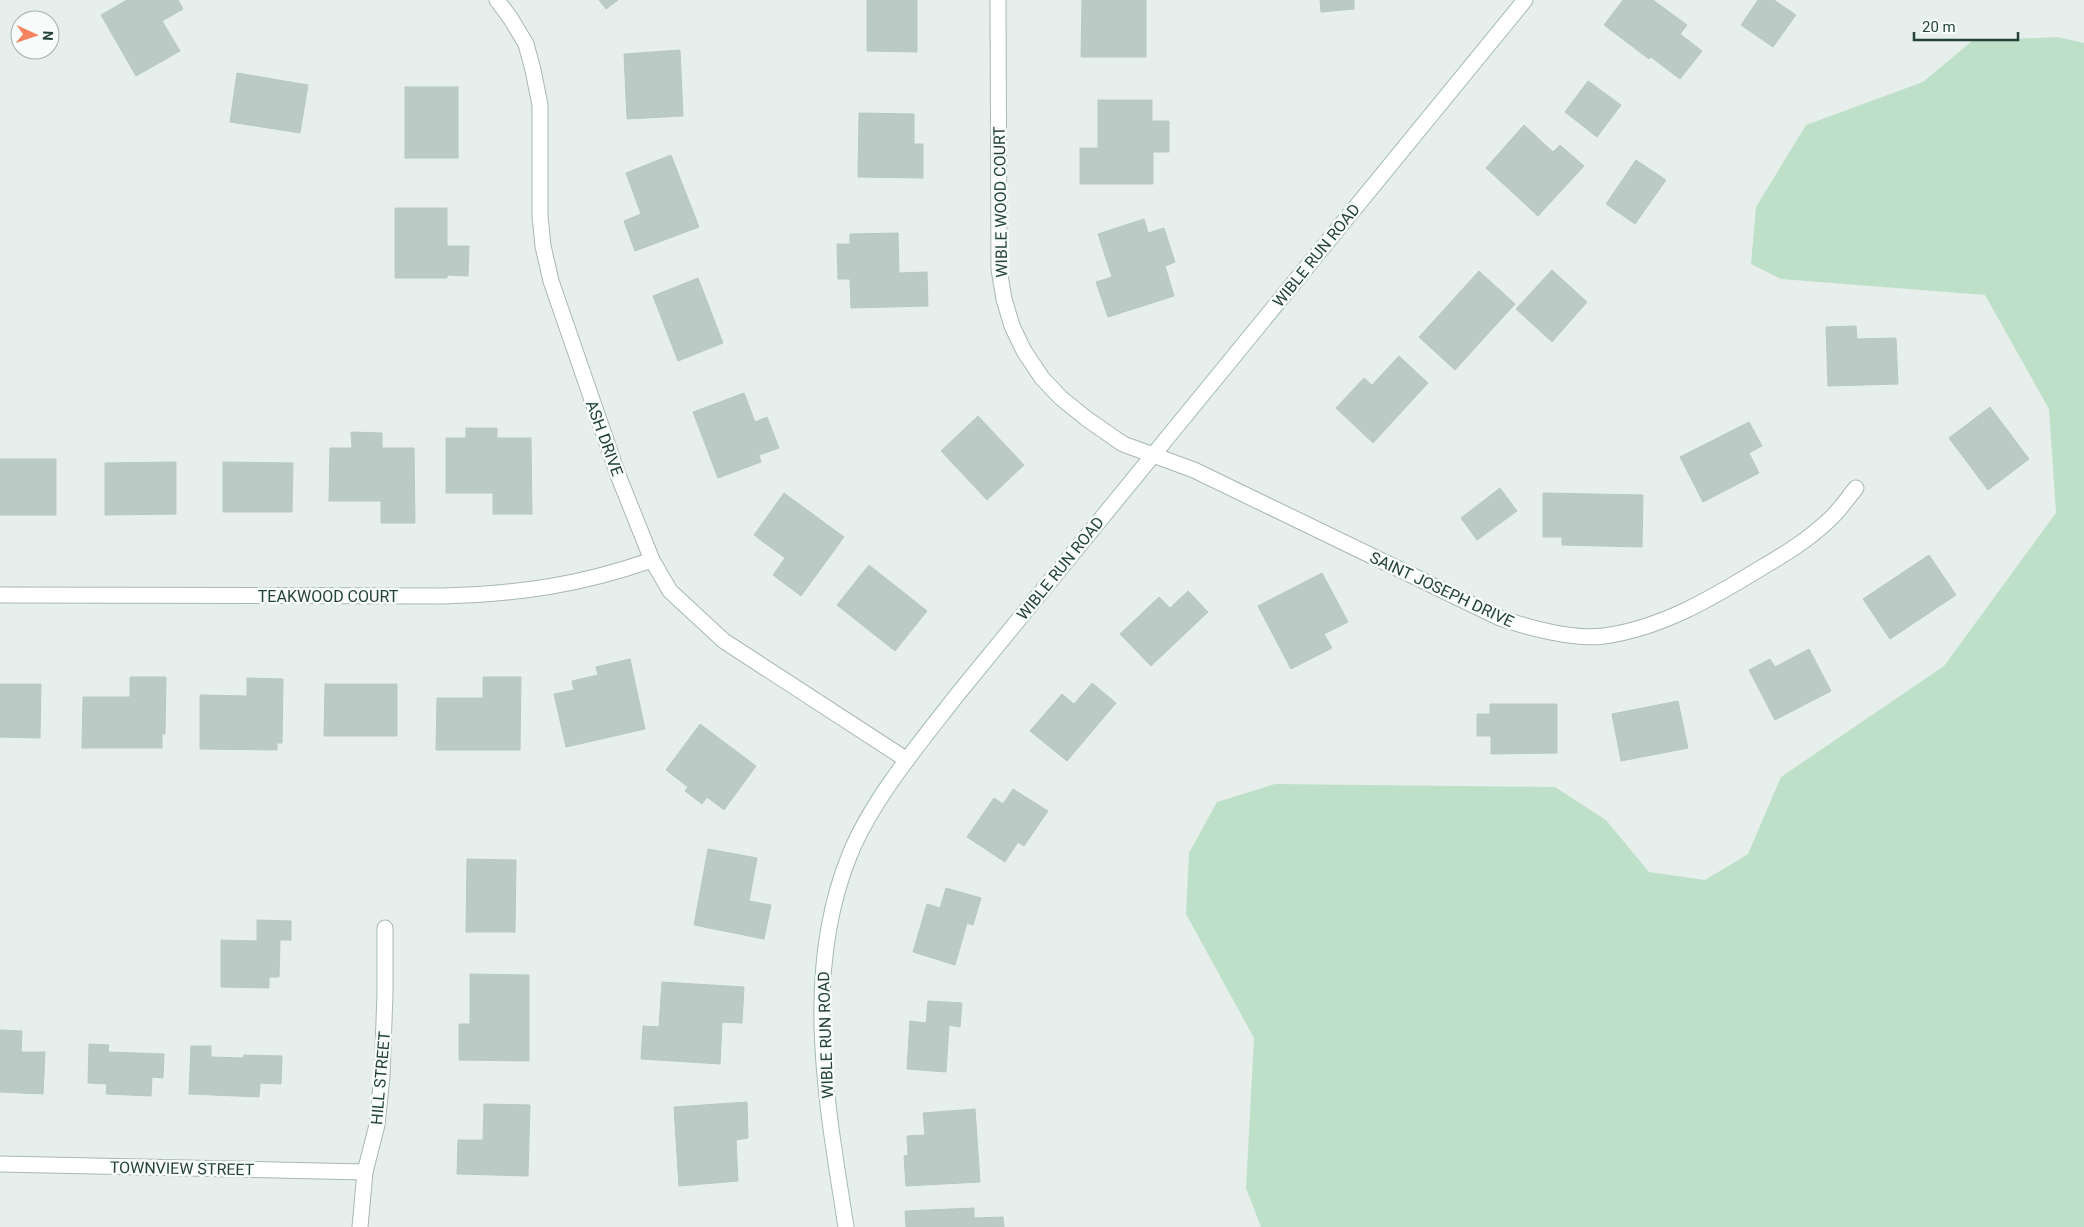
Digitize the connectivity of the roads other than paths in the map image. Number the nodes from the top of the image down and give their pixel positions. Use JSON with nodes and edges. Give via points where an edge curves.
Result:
{"nodes":[{"id":1,"x":497,"y":0,"type":"edge"},
{"id":2,"x":998,"y":0,"type":"edge"},
{"id":3,"x":1525,"y":0,"type":"edge"},
{"id":4,"x":1153,"y":455,"type":"junction"},
{"id":5,"x":1856,"y":488,"type":"dead end"},
{"id":6,"x":652,"y":560,"type":"junction"},
{"id":7,"x":0,"y":595,"type":"edge"},
{"id":8,"x":907,"y":760,"type":"junction"},
{"id":9,"x":385,"y":928,"type":"dead end"},
{"id":10,"x":0,"y":1164,"type":"edge"},
{"id":11,"x":365,"y":1172,"type":"junction"},
{"id":12,"x":360,"y":1227,"type":"edge"},
{"id":13,"x":846,"y":1227,"type":"edge"}],
"edges":[{"from":1,"to":6,"type":"street","name":"ASH DRIVE","via":[[526,44],[534,70],[540,105],[540,216],[551,281],[618,475]]},
{"from":2,"to":4,"type":"street","name":"WIBLE WOOD COURT","via":[[999,269],[1012,326],[1042,378],[1061,398],[1123,444]]},
{"from":3,"to":4,"type":"street","name":"WIBLE RUN ROAD"},
{"from":4,"to":5,"type":"street","name":"SAINT JOSEPH DRIVE","via":[[1194,470],[1500,618],[1568,635],[1603,636],[1651,625],[1696,606],[1803,542],[1830,519]]},
{"from":4,"to":8,"type":"street","name":"WIBLE RUN ROAD","via":[[957,694]]},
{"from":6,"to":7,"type":"street","name":"TEAKWOOD COURT","via":[[560,586],[500,594]]},
{"from":6,"to":8,"type":"street","name":"ASH DRIVE","via":[[670,592],[724,641]]},
{"from":8,"to":13,"type":"street","name":"WIBLE RUN ROAD","via":[[873,811],[850,854],[831,909],[824,955],[822,1049]]},
{"from":9,"to":11,"type":"street","name":"HILL STREET","via":[[382,1076],[377,1125]]},
{"from":10,"to":11,"type":"street","name":"TOWNVIEW STREET"},
{"from":11,"to":12,"type":"street","name":"HILL STREET"}]}
